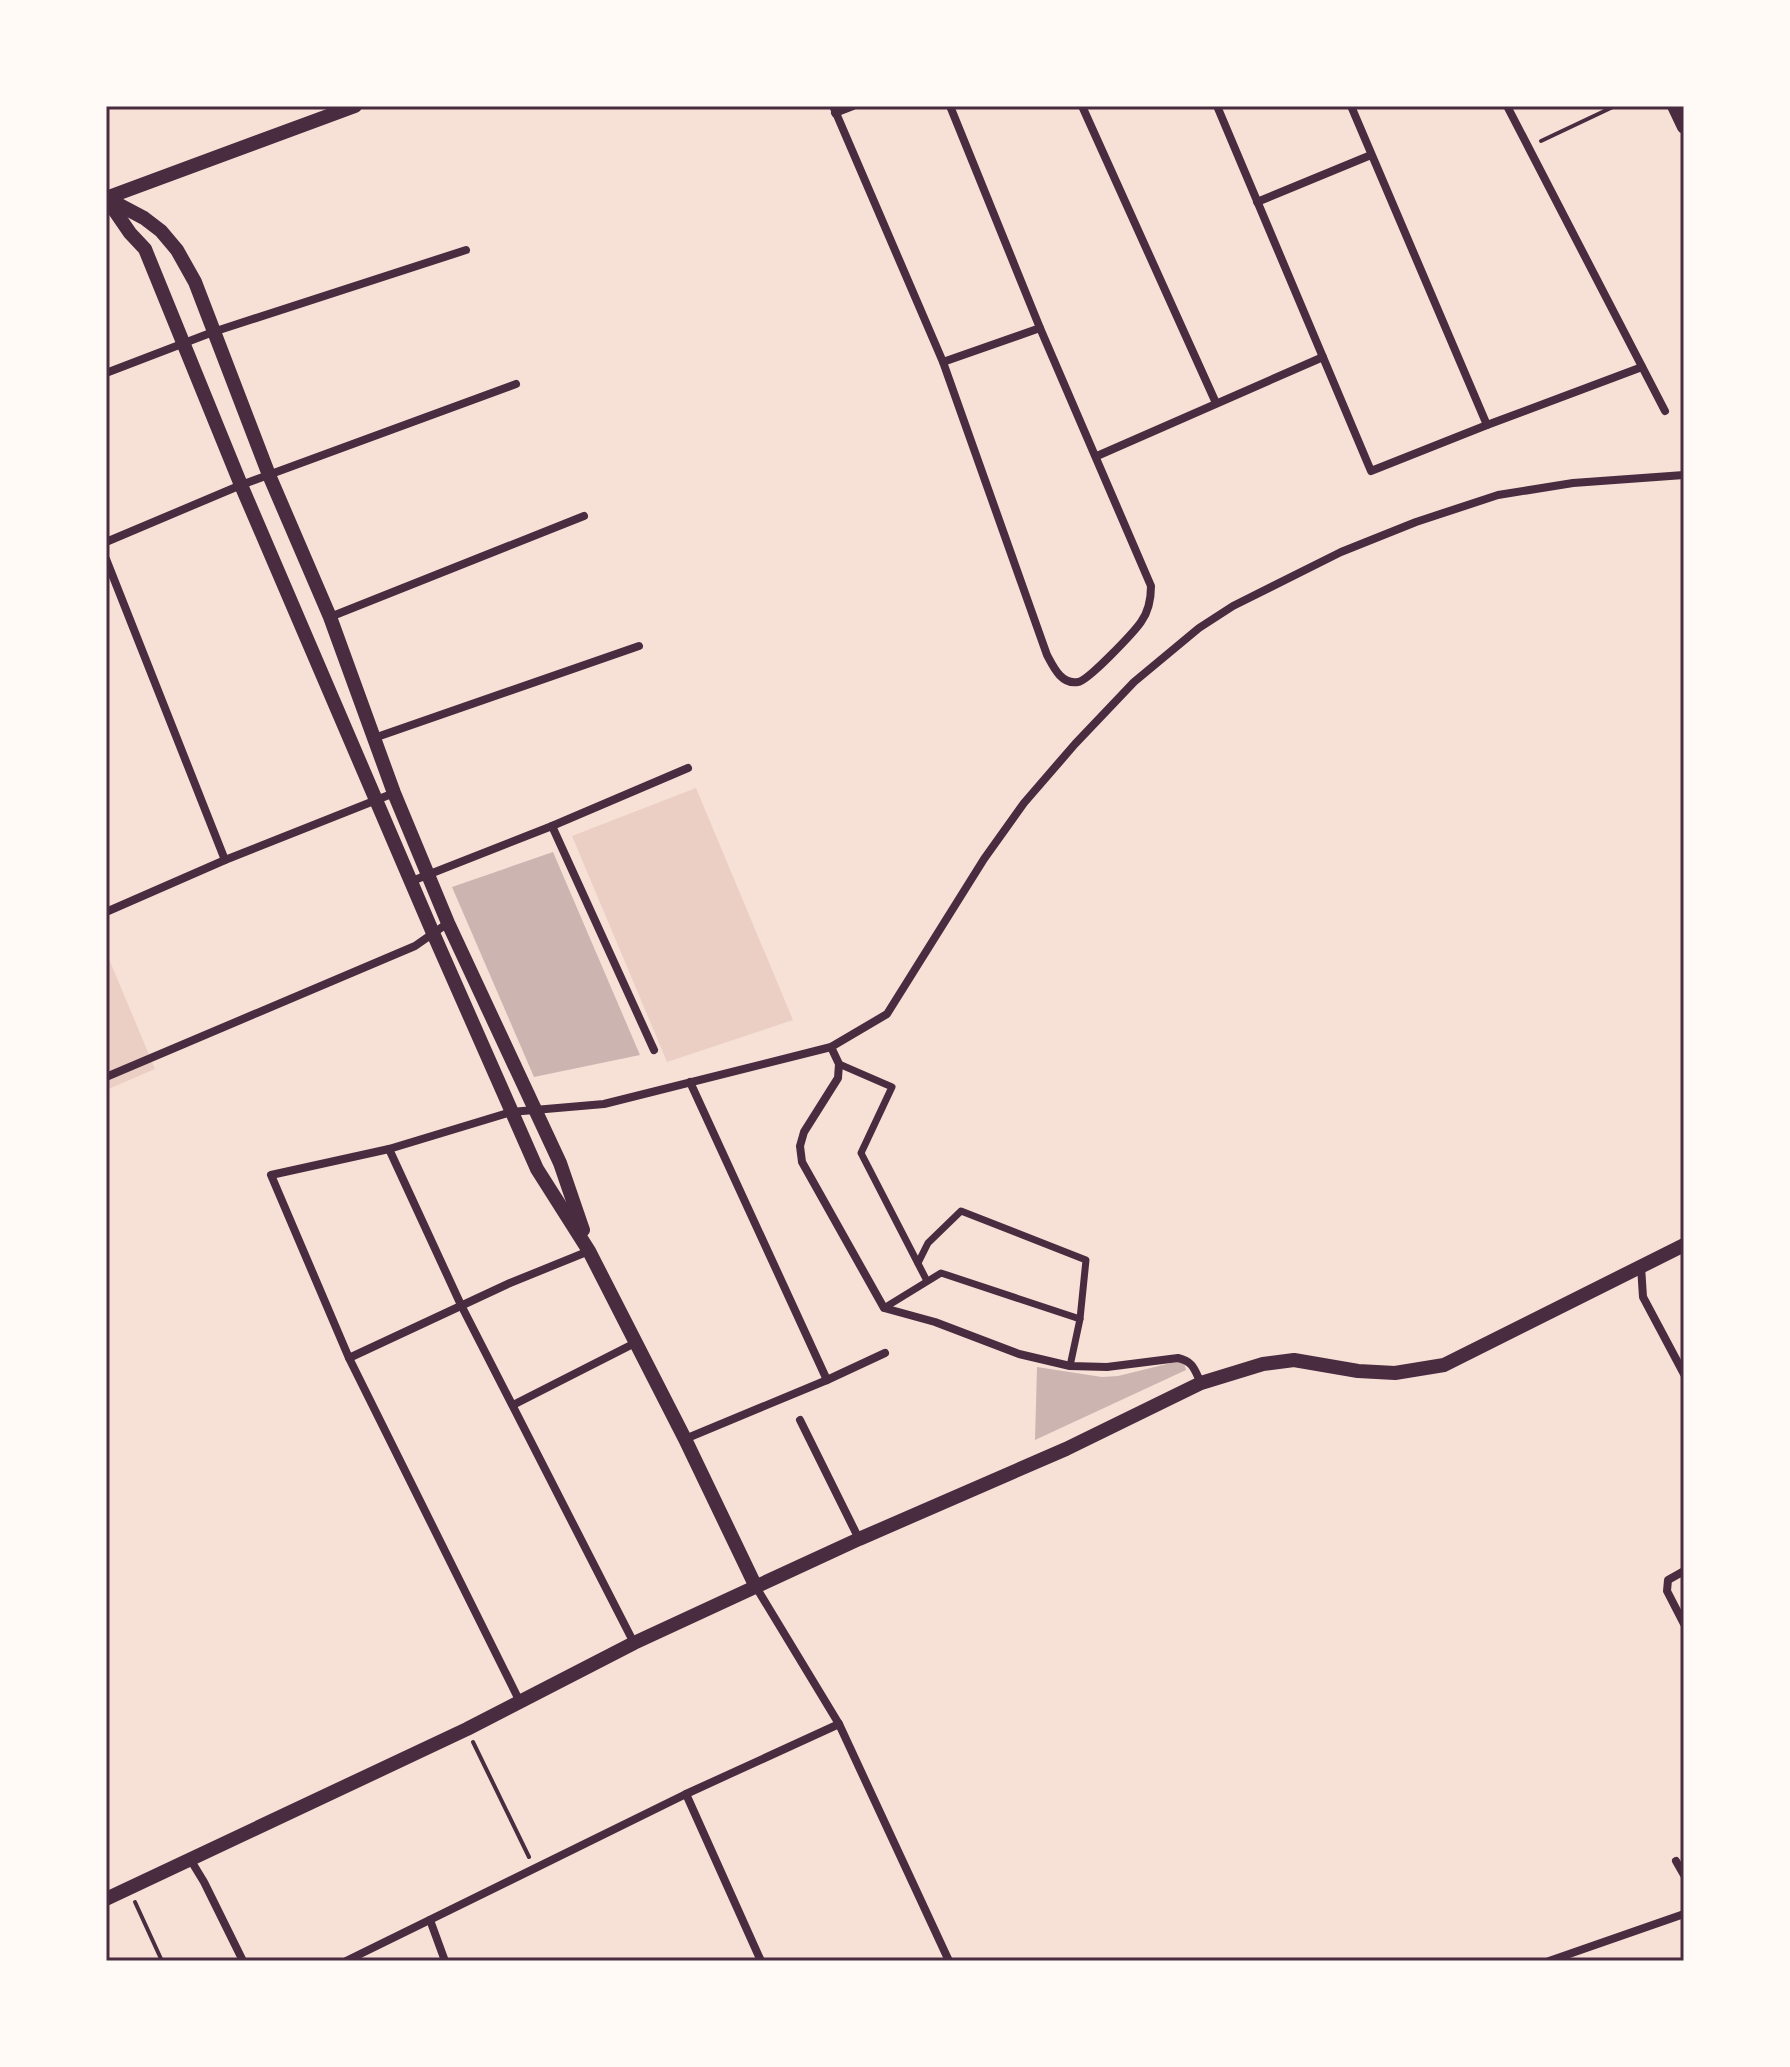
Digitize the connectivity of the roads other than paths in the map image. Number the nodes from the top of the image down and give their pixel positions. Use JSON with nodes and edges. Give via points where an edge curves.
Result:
{"nodes":[{"id":1,"x":355,"y":106,"type":"edge"},
{"id":2,"x":853,"y":106,"type":"edge"},
{"id":3,"x":950,"y":106,"type":"edge"},
{"id":4,"x":1082,"y":106,"type":"edge"},
{"id":5,"x":1217,"y":106,"type":"edge"},
{"id":6,"x":1351,"y":106,"type":"edge"},
{"id":7,"x":1507,"y":106,"type":"edge"},
{"id":8,"x":1674,"y":106,"type":"edge"},
{"id":9,"x":834,"y":109,"type":"edge"},
{"id":10,"x":1684,"y":127,"type":"edge"},
{"id":11,"x":1371,"y":155,"type":"junction"},
{"id":12,"x":106,"y":198,"type":"edge"},
{"id":13,"x":1257,"y":202,"type":"junction"},
{"id":14,"x":466,"y":250,"type":"dead end"},
{"id":15,"x":1040,"y":328,"type":"junction"},
{"id":16,"x":213,"y":332,"type":"junction"},
{"id":17,"x":183,"y":343,"type":"junction"},
{"id":18,"x":1323,"y":357,"type":"junction"},
{"id":19,"x":943,"y":362,"type":"junction"},
{"id":20,"x":1642,"y":367,"type":"junction"},
{"id":21,"x":106,"y":373,"type":"edge"},
{"id":22,"x":516,"y":384,"type":"dead end"},
{"id":23,"x":1216,"y":403,"type":"junction"},
{"id":24,"x":1665,"y":411,"type":"dead end"},
{"id":25,"x":1487,"y":425,"type":"junction"},
{"id":26,"x":1097,"y":456,"type":"junction"},
{"id":27,"x":269,"y":475,"type":"junction"},
{"id":28,"x":1684,"y":475,"type":"edge"},
{"id":29,"x":241,"y":485,"type":"junction"},
{"id":30,"x":584,"y":516,"type":"dead end"},
{"id":31,"x":106,"y":542,"type":"edge"},
{"id":32,"x":106,"y":559,"type":"edge"},
{"id":33,"x":330,"y":617,"type":"junction"},
{"id":34,"x":639,"y":646,"type":"dead end"},
{"id":35,"x":374,"y":738,"type":"junction"},
{"id":36,"x":688,"y":768,"type":"dead end"},
{"id":37,"x":394,"y":793,"type":"junction"},
{"id":38,"x":376,"y":799,"type":"junction"},
{"id":39,"x":552,"y":826,"type":"junction"},
{"id":40,"x":225,"y":860,"type":"junction"},
{"id":41,"x":427,"y":875,"type":"junction"},
{"id":42,"x":412,"y":881,"type":"junction"},
{"id":43,"x":106,"y":912,"type":"edge"},
{"id":44,"x":448,"y":923,"type":"junction"},
{"id":45,"x":433,"y":933,"type":"junction"},
{"id":46,"x":831,"y":1047,"type":"junction"},
{"id":47,"x":654,"y":1050,"type":"dead end"},
{"id":48,"x":839,"y":1064,"type":"junction"},
{"id":49,"x":106,"y":1077,"type":"edge"},
{"id":50,"x":690,"y":1082,"type":"junction"},
{"id":51,"x":534,"y":1108,"type":"junction"},
{"id":52,"x":511,"y":1112,"type":"junction"},
{"id":53,"x":389,"y":1149,"type":"junction"},
{"id":54,"x":1684,"y":1245,"type":"edge"},
{"id":55,"x":589,"y":1251,"type":"junction"},
{"id":56,"x":918,"y":1263,"type":"junction"},
{"id":57,"x":1641,"y":1266,"type":"junction"},
{"id":58,"x":927,"y":1281,"type":"junction"},
{"id":59,"x":461,"y":1305,"type":"junction"},
{"id":60,"x":884,"y":1308,"type":"junction"},
{"id":61,"x":1080,"y":1319,"type":"junction"},
{"id":62,"x":635,"y":1343,"type":"junction"},
{"id":63,"x":885,"y":1353,"type":"dead end"},
{"id":64,"x":349,"y":1358,"type":"junction"},
{"id":65,"x":1070,"y":1366,"type":"junction"},
{"id":66,"x":1684,"y":1374,"type":"edge"},
{"id":67,"x":827,"y":1380,"type":"junction"},
{"id":68,"x":1201,"y":1383,"type":"junction"},
{"id":69,"x":513,"y":1405,"type":"junction"},
{"id":70,"x":800,"y":1420,"type":"dead end"},
{"id":71,"x":685,"y":1439,"type":"junction"},
{"id":72,"x":859,"y":1539,"type":"junction"},
{"id":73,"x":1684,"y":1571,"type":"edge"},
{"id":74,"x":756,"y":1587,"type":"junction"},
{"id":75,"x":1684,"y":1624,"type":"edge"},
{"id":76,"x":634,"y":1643,"type":"junction"},
{"id":77,"x":520,"y":1703,"type":"junction"},
{"id":78,"x":839,"y":1724,"type":"junction"},
{"id":79,"x":686,"y":1794,"type":"junction"},
{"id":80,"x":190,"y":1859,"type":"junction"},
{"id":81,"x":1676,"y":1861,"type":"dead end"},
{"id":82,"x":1684,"y":1875,"type":"edge"},
{"id":83,"x":106,"y":1899,"type":"edge"},
{"id":84,"x":1684,"y":1914,"type":"edge"},
{"id":85,"x":430,"y":1920,"type":"junction"},
{"id":86,"x":243,"y":1961,"type":"edge"},
{"id":87,"x":346,"y":1961,"type":"edge"},
{"id":88,"x":445,"y":1961,"type":"edge"},
{"id":89,"x":761,"y":1961,"type":"edge"},
{"id":90,"x":949,"y":1961,"type":"edge"},
{"id":91,"x":1549,"y":1961,"type":"edge"}],
"edges":[{"from":1,"to":12,"type":"street"},
{"from":2,"to":9,"type":"street"},
{"from":3,"to":15,"type":"street"},
{"from":4,"to":23,"type":"street"},
{"from":5,"to":13,"type":"street"},
{"from":6,"to":11,"type":"street"},
{"from":7,"to":20,"type":"street"},
{"from":8,"to":10,"type":"street"},
{"from":9,"to":19,"type":"street"},
{"from":11,"to":13,"type":"street"},
{"from":11,"to":25,"type":"street"},
{"from":12,"to":16,"type":"street","via":[[144,218],[177,250]]},
{"from":12,"to":17,"type":"street","via":[[145,249]]},
{"from":13,"to":18,"type":"street"},
{"from":14,"to":16,"type":"street"},
{"from":15,"to":19,"type":"street"},
{"from":15,"to":26,"type":"street"},
{"from":16,"to":17,"type":"street"},
{"from":16,"to":27,"type":"street"},
{"from":17,"to":21,"type":"street"},
{"from":17,"to":29,"type":"street"},
{"from":18,"to":23,"type":"street"},
{"from":18,"to":25,"type":"street","via":[[1371,471]]},
{"from":19,"to":26,"type":"street","via":[[1047,655],[1055,671],[1077,683],[1125,640],[1151,601],[1151,586]]},
{"from":20,"to":24,"type":"street"},
{"from":20,"to":25,"type":"street"},
{"from":22,"to":27,"type":"street"},
{"from":23,"to":26,"type":"street"},
{"from":27,"to":29,"type":"street"},
{"from":27,"to":33,"type":"street"},
{"from":28,"to":46,"type":"street","via":[[1498,495],[1341,552],[1199,628],[1134,682],[1024,803],[887,1014]]},
{"from":29,"to":31,"type":"street"},
{"from":29,"to":38,"type":"street"},
{"from":30,"to":33,"type":"street"},
{"from":32,"to":40,"type":"street"},
{"from":33,"to":35,"type":"street"},
{"from":34,"to":35,"type":"street"},
{"from":35,"to":37,"type":"street"},
{"from":36,"to":39,"type":"street"},
{"from":37,"to":38,"type":"street"},
{"from":37,"to":41,"type":"street"},
{"from":38,"to":40,"type":"street"},
{"from":38,"to":42,"type":"street"},
{"from":39,"to":41,"type":"street"},
{"from":39,"to":47,"type":"street"},
{"from":40,"to":43,"type":"street"},
{"from":41,"to":42,"type":"street"},
{"from":41,"to":44,"type":"street"},
{"from":42,"to":45,"type":"street"},
{"from":44,"to":45,"type":"street"},
{"from":44,"to":51,"type":"street"},
{"from":45,"to":49,"type":"street","via":[[415,946]]},
{"from":45,"to":52,"type":"street"},
{"from":46,"to":48,"type":"street"},
{"from":46,"to":50,"type":"street"},
{"from":48,"to":56,"type":"street","via":[[892,1087],[861,1153]]},
{"from":48,"to":60,"type":"street","via":[[838,1078],[804,1132],[802,1162]]},
{"from":50,"to":51,"type":"street","via":[[604,1104]]},
{"from":50,"to":67,"type":"street"},
{"from":51,"to":52,"type":"street"},
{"from":51,"to":55,"type":"street","via":[[560,1163]]},
{"from":52,"to":53,"type":"street"},
{"from":52,"to":55,"type":"street","via":[[537,1169]]},
{"from":53,"to":59,"type":"street"},
{"from":53,"to":64,"type":"street","via":[[271,1175]]},
{"from":54,"to":57,"type":"street"},
{"from":55,"to":59,"type":"street"},
{"from":55,"to":62,"type":"street"},
{"from":56,"to":58,"type":"street"},
{"from":56,"to":61,"type":"street","via":[[928,1243],[961,1211],[1086,1260]]},
{"from":57,"to":66,"type":"street","via":[[1643,1297]]},
{"from":57,"to":68,"type":"street","via":[[1444,1365],[1395,1373],[1294,1360]]},
{"from":58,"to":60,"type":"street"},
{"from":58,"to":61,"type":"street","via":[[941,1273]]},
{"from":59,"to":64,"type":"street"},
{"from":59,"to":69,"type":"street"},
{"from":60,"to":65,"type":"street"},
{"from":61,"to":65,"type":"street"},
{"from":62,"to":69,"type":"street"},
{"from":62,"to":71,"type":"street"},
{"from":63,"to":67,"type":"street"},
{"from":64,"to":77,"type":"street"},
{"from":65,"to":68,"type":"street","via":[[1178,1358],[1193,1366]]},
{"from":67,"to":71,"type":"street"},
{"from":68,"to":72,"type":"street","via":[[1066,1449]]},
{"from":69,"to":76,"type":"street"},
{"from":70,"to":72,"type":"street"},
{"from":71,"to":74,"type":"street"},
{"from":72,"to":74,"type":"street"},
{"from":73,"to":75,"type":"street","via":[[1668,1580],[1667,1591]]},
{"from":74,"to":76,"type":"street"},
{"from":74,"to":78,"type":"street"},
{"from":76,"to":77,"type":"street"},
{"from":77,"to":80,"type":"street"},
{"from":78,"to":79,"type":"street"},
{"from":78,"to":90,"type":"street"},
{"from":79,"to":85,"type":"street"},
{"from":79,"to":89,"type":"street"},
{"from":80,"to":83,"type":"street"},
{"from":80,"to":86,"type":"street"},
{"from":81,"to":82,"type":"street"},
{"from":84,"to":91,"type":"street"},
{"from":85,"to":87,"type":"street"},
{"from":85,"to":88,"type":"street"}]}
